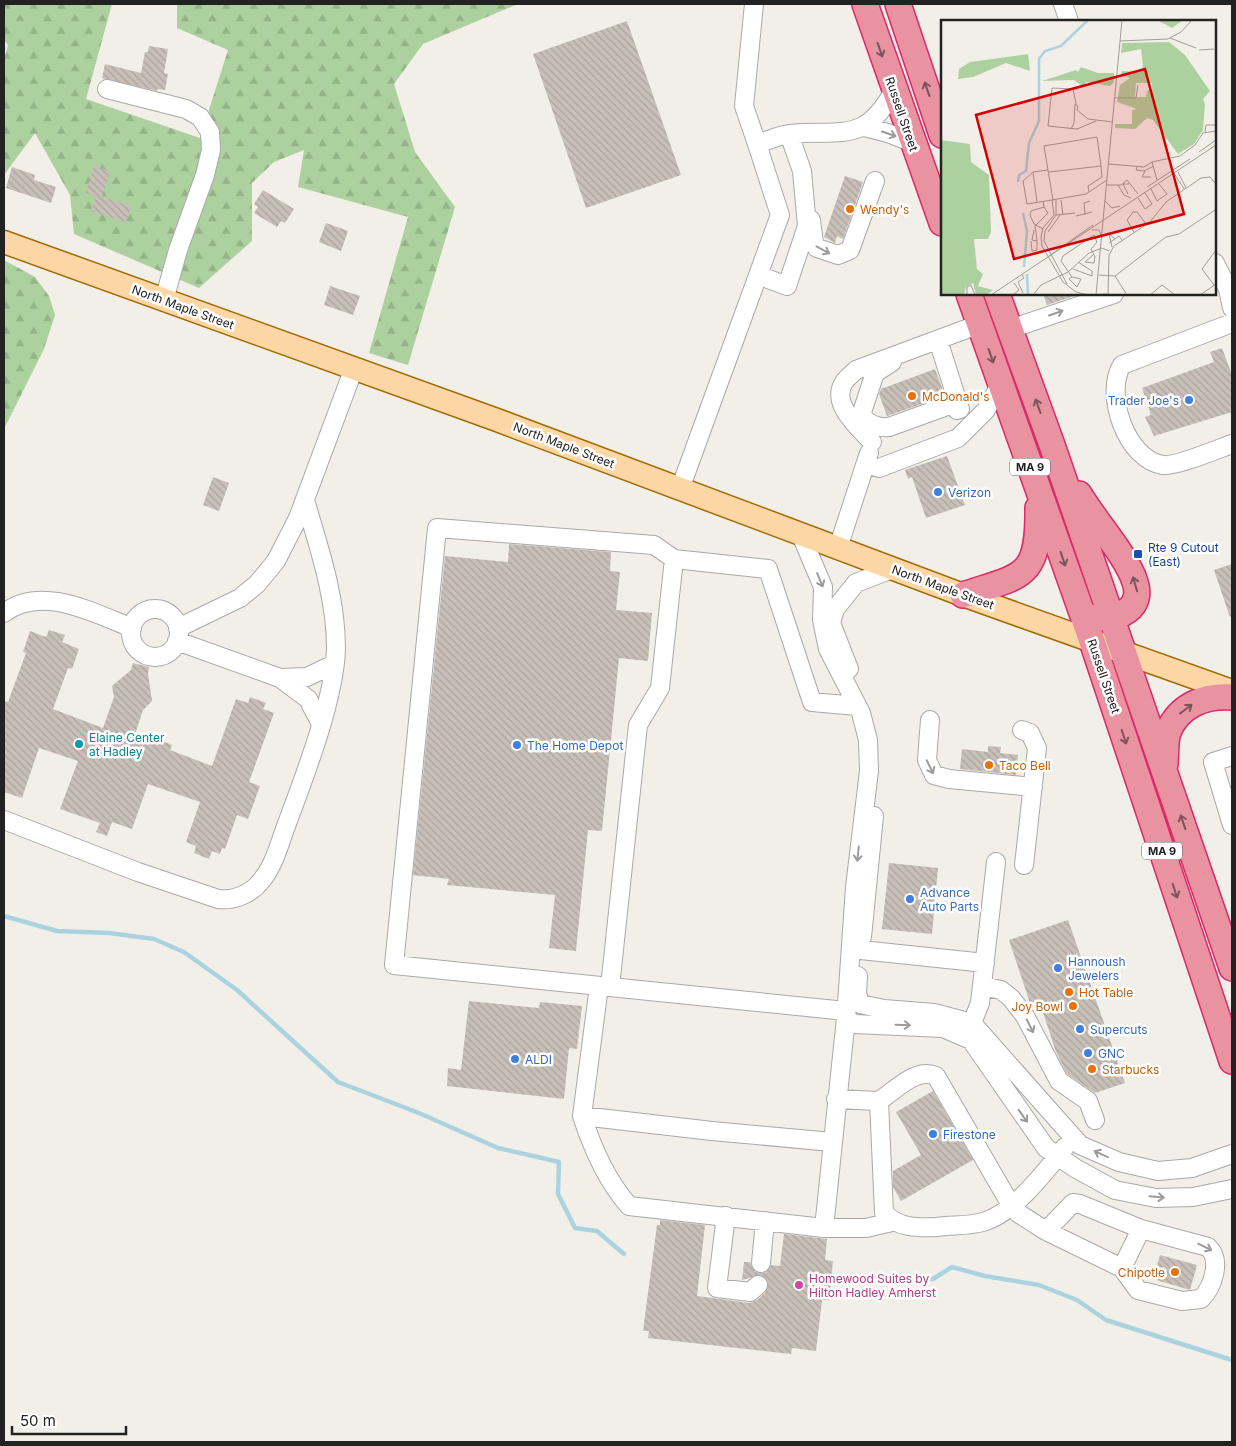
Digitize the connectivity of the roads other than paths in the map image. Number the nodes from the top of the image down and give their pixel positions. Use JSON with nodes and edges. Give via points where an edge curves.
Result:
{"nodes":[{"id":1,"x":754,"y":4,"type":"edge"},
{"id":2,"x":865,"y":4,"type":"edge"},
{"id":3,"x":898,"y":4,"type":"edge"},
{"id":4,"x":1063,"y":4,"type":"edge"},
{"id":5,"x":1069,"y":20,"type":"edge"},
{"id":6,"x":107,"y":89,"type":"dead end"},
{"id":7,"x":894,"y":90,"type":"junction"},
{"id":8,"x":864,"y":126,"type":"junction"},
{"id":9,"x":941,"y":131,"type":"edge"},
{"id":10,"x":789,"y":134,"type":"junction"},
{"id":11,"x":912,"y":143,"type":"junction"},
{"id":12,"x":757,"y":144,"type":"junction"},
{"id":13,"x":875,"y":181,"type":"dead end"},
{"id":14,"x":805,"y":208,"type":"junction"},
{"id":15,"x":941,"y":220,"type":"edge"},
{"id":16,"x":4,"y":242,"type":"edge"},
{"id":17,"x":1216,"y":265,"type":"edge"},
{"id":18,"x":758,"y":274,"type":"junction"},
{"id":19,"x":969,"y":295,"type":"edge"},
{"id":20,"x":997,"y":295,"type":"edge"},
{"id":21,"x":1111,"y":295,"type":"edge"},
{"id":22,"x":164,"y":300,"type":"junction"},
{"id":23,"x":1232,"y":308,"type":"edge"},
{"id":24,"x":1232,"y":323,"type":"edge"},
{"id":25,"x":980,"y":324,"type":"junction"},
{"id":26,"x":1010,"y":329,"type":"junction"},
{"id":27,"x":938,"y":340,"type":"junction"},
{"id":28,"x":906,"y":352,"type":"junction"},
{"id":29,"x":354,"y":368,"type":"junction"},
{"id":30,"x":1001,"y":382,"type":"junction"},
{"id":31,"x":958,"y":402,"type":"junction"},
{"id":32,"x":872,"y":442,"type":"junction"},
{"id":33,"x":1232,"y":444,"type":"edge"},
{"id":34,"x":1052,"y":445,"type":"junction"},
{"id":35,"x":866,"y":464,"type":"junction"},
{"id":36,"x":1038,"y":488,"type":"junction"},
{"id":37,"x":680,"y":489,"type":"junction"},
{"id":38,"x":306,"y":500,"type":"junction"},
{"id":39,"x":801,"y":535,"type":"junction"},
{"id":40,"x":838,"y":548,"type":"junction"},
{"id":41,"x":674,"y":559,"type":"junction"},
{"id":42,"x":892,"y":569,"type":"junction"},
{"id":43,"x":963,"y":595,"type":"junction"},
{"id":44,"x":4,"y":613,"type":"edge"},
{"id":45,"x":1082,"y":613,"type":"junction"},
{"id":46,"x":1111,"y":618,"type":"junction"},
{"id":47,"x":132,"y":628,"type":"junction"},
{"id":48,"x":178,"y":635,"type":"junction"},
{"id":49,"x":1092,"y":641,"type":"junction"},
{"id":50,"x":1123,"y":652,"type":"junction"},
{"id":51,"x":334,"y":664,"type":"junction"},
{"id":52,"x":280,"y":678,"type":"junction"},
{"id":53,"x":1232,"y":690,"type":"edge"},
{"id":54,"x":1232,"y":697,"type":"edge"},
{"id":55,"x":857,"y":706,"type":"junction"},
{"id":56,"x":930,"y":720,"type":"dead end"},
{"id":57,"x":320,"y":722,"type":"junction"},
{"id":58,"x":1022,"y":730,"type":"dead end"},
{"id":59,"x":1232,"y":756,"type":"edge"},
{"id":60,"x":1165,"y":768,"type":"junction"},
{"id":61,"x":1032,"y":787,"type":"junction"},
{"id":62,"x":4,"y":820,"type":"edge"},
{"id":63,"x":1232,"y":825,"type":"edge"},
{"id":64,"x":996,"y":862,"type":"dead end"},
{"id":65,"x":1024,"y":865,"type":"dead end"},
{"id":66,"x":861,"y":950,"type":"junction"},
{"id":67,"x":985,"y":963,"type":"junction"},
{"id":68,"x":1232,"y":968,"type":"edge"},
{"id":69,"x":604,"y":986,"type":"junction"},
{"id":70,"x":982,"y":986,"type":"junction"},
{"id":71,"x":846,"y":1014,"type":"junction"},
{"id":72,"x":972,"y":1023,"type":"junction"},
{"id":73,"x":1232,"y":1061,"type":"edge"},
{"id":74,"x":836,"y":1099,"type":"junction"},
{"id":75,"x":879,"y":1101,"type":"junction"},
{"id":76,"x":582,"y":1116,"type":"junction"},
{"id":77,"x":1094,"y":1120,"type":"dead end"},
{"id":78,"x":1073,"y":1138,"type":"junction"},
{"id":79,"x":832,"y":1142,"type":"junction"},
{"id":80,"x":1232,"y":1154,"type":"edge"},
{"id":81,"x":1058,"y":1156,"type":"junction"},
{"id":82,"x":1232,"y":1189,"type":"edge"},
{"id":83,"x":1011,"y":1205,"type":"junction"},
{"id":84,"x":726,"y":1216,"type":"junction"},
{"id":85,"x":765,"y":1221,"type":"junction"},
{"id":86,"x":892,"y":1222,"type":"junction"},
{"id":87,"x":824,"y":1228,"type":"junction"},
{"id":88,"x":1141,"y":1229,"type":"junction"},
{"id":89,"x":1046,"y":1231,"type":"junction"},
{"id":90,"x":761,"y":1263,"type":"dead end"},
{"id":91,"x":1122,"y":1268,"type":"junction"},
{"id":92,"x":758,"y":1284,"type":"dead end"}],
"edges":[{"from":1,"to":12,"type":"lane","via":[[744,106]]},
{"from":2,"to":7,"type":"highway","name":"Russell Street","one_way":true},
{"from":9,"to":3,"type":"highway","one_way":true},
{"from":4,"to":5,"type":"lane"},
{"from":6,"to":22,"type":"lane","via":[[186,109],[200,117],[210,132],[211,150],[205,175]]},
{"from":7,"to":8,"type":"lane","via":[[884,109]]},
{"from":7,"to":11,"type":"highway","name":"Russell Street"},
{"from":8,"to":10,"type":"lane","via":[[839,134]]},
{"from":8,"to":11,"type":"lane","one_way":true},
{"from":10,"to":12,"type":"lane"},
{"from":10,"to":14,"type":"lane","via":[[802,171]]},
{"from":11,"to":15,"type":"highway","name":"Russell Street"},
{"from":12,"to":18,"type":"lane","via":[[780,215]]},
{"from":14,"to":13,"type":"lane","one_way":true,"via":[[813,225],[814,243],[818,248],[838,255],[850,250]]},
{"from":14,"to":18,"type":"lane","via":[[807,226],[787,286]]},
{"from":16,"to":22,"type":"main road","name":"North Maple Street"},
{"from":17,"to":23,"type":"lane","via":[[1228,289]]},
{"from":18,"to":37,"type":"lane"},
{"from":19,"to":25,"type":"highway","name":"Russell Street","number":"MA 9"},
{"from":20,"to":26,"type":"highway","name":"Russell Street","number":"MA 9"},
{"from":26,"to":21,"type":"lane","one_way":true},
{"from":22,"to":29,"type":"main road","name":"North Maple Street"},
{"from":24,"to":33,"type":"lane","via":[[1122,365],[1114,385],[1115,401],[1131,444],[1147,459],[1165,466]]},
{"from":25,"to":27,"type":"lane"},
{"from":25,"to":30,"type":"highway","name":"Russell Street","number":"MA 9","one_way":true},
{"from":34,"to":26,"type":"highway","name":"Russell Street","number":"MA 9","one_way":true},
{"from":27,"to":28,"type":"lane"},
{"from":27,"to":31,"type":"lane"},
{"from":28,"to":31,"type":"lane","via":[[875,373],[861,415],[868,424],[889,427]]},
{"from":28,"to":32,"type":"lane","via":[[856,370],[843,383],[841,399],[848,416]]},
{"from":29,"to":37,"type":"main road","name":"North Maple Street"},
{"from":29,"to":38,"type":"lane"},
{"from":30,"to":35,"type":"lane","via":[[986,410],[958,438],[878,468]]},
{"from":30,"to":36,"type":"highway","name":"Russell Street","number":"MA 9"},
{"from":31,"to":32,"type":"lane","via":[[960,409]]},
{"from":32,"to":35,"type":"lane"},
{"from":34,"to":46,"type":"highway","name":"Russell Street","number":"MA 9"},
{"from":46,"to":34,"type":"highway","one_way":true,"via":[[1126,613],[1136,603],[1135,582],[1086,506]]},
{"from":35,"to":40,"type":"lane"},
{"from":36,"to":43,"type":"highway","via":[[1038,540],[1030,563],[1015,577]]},
{"from":36,"to":45,"type":"highway","name":"Russell Street","number":"MA 9","one_way":true},
{"from":37,"to":39,"type":"main road","name":"North Maple Street"},
{"from":38,"to":48,"type":"lane","via":[[282,553],[257,584]]},
{"from":38,"to":51,"type":"lane","via":[[330,596],[335,627]]},
{"from":39,"to":40,"type":"main road","name":"North Maple Street"},
{"from":39,"to":55,"type":"lane","one_way":true,"via":[[823,587],[822,620],[828,650]]},
{"from":40,"to":42,"type":"main road","name":"North Maple Street"},
{"from":41,"to":55,"type":"lane","via":[[768,570],[812,702]]},
{"from":41,"to":69,"type":"lane","via":[[660,688],[638,724]]},
{"from":41,"to":69,"type":"lane","via":[[654,545],[437,528],[394,965]]},
{"from":42,"to":43,"type":"main road","name":"North Maple Street"},
{"from":42,"to":66,"type":"lane","via":[[856,584],[835,609],[831,623],[876,731],[872,849]]},
{"from":43,"to":49,"type":"main road","name":"North Maple Street"},
{"from":44,"to":47,"type":"lane","via":[[25,602],[48,600]]},
{"from":45,"to":46,"type":"highway"},
{"from":45,"to":49,"type":"highway","name":"Russell Street","number":"MA 9"},
{"from":46,"to":50,"type":"highway","name":"Russell Street","number":"MA 9"},
{"from":47,"to":48,"type":"lane","via":[[139,615],[153,609],[162,610],[171,615]]},
{"from":47,"to":48,"type":"lane","via":[[136,648],[148,656],[164,656],[172,650]]},
{"from":48,"to":52,"type":"lane"},
{"from":49,"to":50,"type":"main road","name":"North Maple Street"},
{"from":49,"to":73,"type":"highway","name":"Russell Street","number":"MA 9","one_way":true},
{"from":50,"to":53,"type":"main road","name":"North Maple Street"},
{"from":50,"to":60,"type":"highway","name":"Russell Street","number":"MA 9"},
{"from":51,"to":52,"type":"lane","via":[[307,677]]},
{"from":51,"to":57,"type":"lane"},
{"from":52,"to":57,"type":"lane","via":[[308,699]]},
{"from":60,"to":54,"type":"highway","one_way":true,"via":[[1168,734],[1175,719],[1201,700]]},
{"from":55,"to":71,"type":"lane","one_way":true,"via":[[868,740],[869,770],[855,887]]},
{"from":56,"to":61,"type":"lane","one_way":true,"via":[[927,760],[934,775]]},
{"from":57,"to":62,"type":"lane","via":[[274,860],[256,887],[235,898],[218,898],[172,884]]},
{"from":58,"to":61,"type":"lane","via":[[1030,733],[1037,748]]},
{"from":59,"to":63,"type":"lane","via":[[1213,762]]},
{"from":68,"to":60,"type":"highway","name":"Russell Street","number":"MA 9","one_way":true},
{"from":61,"to":65,"type":"lane"},
{"from":64,"to":67,"type":"lane"},
{"from":66,"to":67,"type":"lane"},
{"from":66,"to":72,"type":"lane","via":[[857,993],[860,1004],[934,1013]]},
{"from":67,"to":70,"type":"lane"},
{"from":69,"to":71,"type":"lane"},
{"from":69,"to":76,"type":"lane"},
{"from":70,"to":72,"type":"lane"},
{"from":70,"to":77,"type":"lane","one_way":true,"via":[[1001,990],[1011,998],[1025,1016],[1058,1082],[1088,1101]]},
{"from":71,"to":74,"type":"lane"},
{"from":71,"to":81,"type":"lane","one_way":true,"via":[[854,1024],[943,1028],[971,1040],[1046,1148]]},
{"from":72,"to":78,"type":"lane"},
{"from":74,"to":75,"type":"lane"},
{"from":74,"to":79,"type":"lane"},
{"from":75,"to":83,"type":"lane","via":[[919,1073],[936,1076]]},
{"from":75,"to":86,"type":"lane","via":[[884,1213]]},
{"from":76,"to":79,"type":"lane"},
{"from":76,"to":84,"type":"lane","via":[[590,1139],[619,1195],[629,1206]]},
{"from":80,"to":78,"type":"lane","one_way":true,"via":[[1192,1168],[1158,1171],[1119,1162],[1080,1145]]},
{"from":78,"to":81,"type":"lane"},
{"from":79,"to":87,"type":"lane"},
{"from":81,"to":82,"type":"lane","one_way":true,"via":[[1115,1190],[1156,1198],[1193,1197]]},
{"from":81,"to":83,"type":"lane"},
{"from":83,"to":86,"type":"lane","via":[[998,1216],[974,1223],[917,1228]]},
{"from":83,"to":89,"type":"lane","via":[[1018,1214]]},
{"from":84,"to":85,"type":"lane"},
{"from":84,"to":92,"type":"lane","via":[[717,1288],[750,1292]]},
{"from":85,"to":87,"type":"lane"},
{"from":85,"to":90,"type":"lane"},
{"from":86,"to":87,"type":"lane","via":[[866,1228]]},
{"from":88,"to":89,"type":"lane","via":[[1074,1203]]},
{"from":88,"to":91,"type":"lane"},
{"from":88,"to":91,"type":"lane","one_way":true,"via":[[1208,1247],[1215,1253],[1208,1292],[1201,1299],[1182,1301],[1138,1290]]},
{"from":89,"to":91,"type":"lane"}]}
